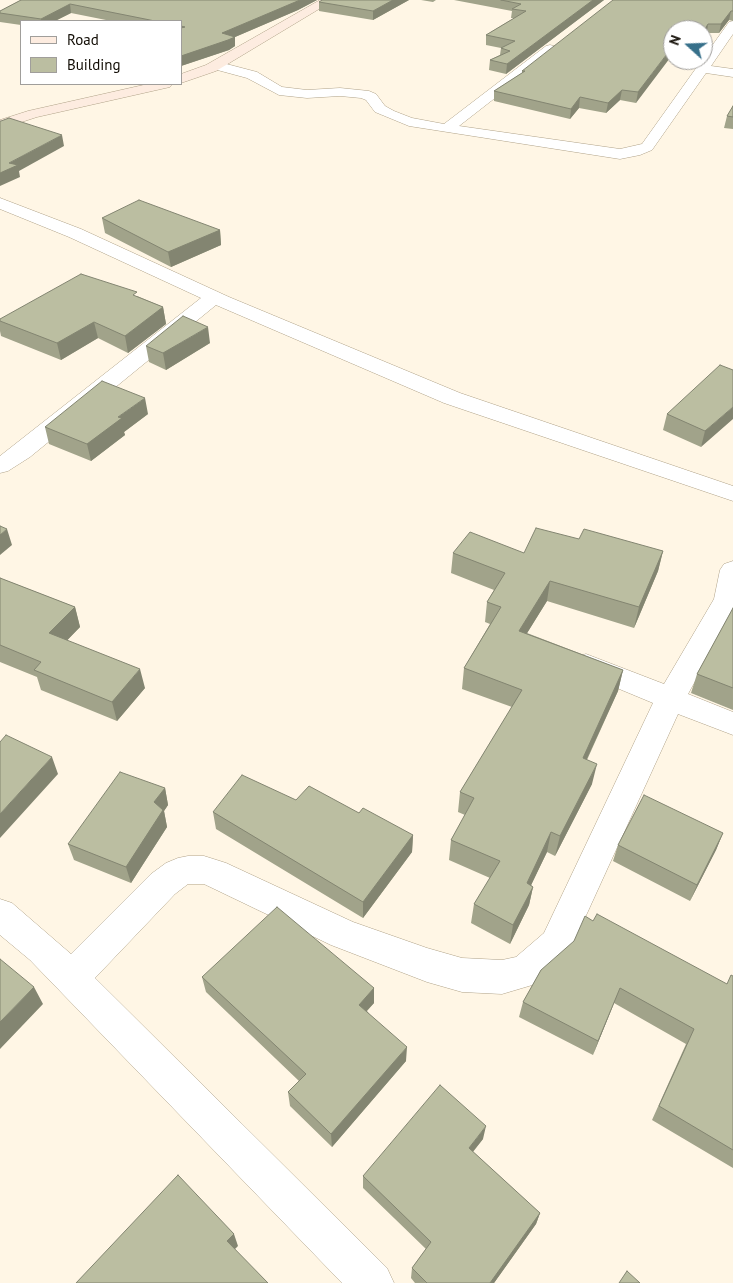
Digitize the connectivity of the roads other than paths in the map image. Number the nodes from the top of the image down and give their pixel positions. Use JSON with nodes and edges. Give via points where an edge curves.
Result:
{"nodes":[{"id":1,"x":328,"y":0,"type":"edge"},
{"id":2,"x":733,"y":25,"type":"edge"},
{"id":3,"x":561,"y":41,"type":"edge"},
{"id":4,"x":713,"y":53,"type":"edge"},
{"id":5,"x":216,"y":65,"type":"junction"},
{"id":6,"x":701,"y":70,"type":"edge"},
{"id":7,"x":710,"y":70,"type":"edge"},
{"id":8,"x":733,"y":73,"type":"edge"},
{"id":9,"x":182,"y":79,"type":"edge"},
{"id":10,"x":161,"y":85,"type":"edge"},
{"id":11,"x":0,"y":125,"type":"edge"},
{"id":12,"x":446,"y":129,"type":"junction"},
{"id":13,"x":0,"y":203,"type":"edge"},
{"id":14,"x":214,"y":297,"type":"junction"},
{"id":15,"x":0,"y":466,"type":"edge"},
{"id":16,"x":733,"y":494,"type":"edge"},
{"id":17,"x":733,"y":570,"type":"edge"},
{"id":18,"x":564,"y":655,"type":"edge"},
{"id":19,"x":670,"y":699,"type":"junction"},
{"id":20,"x":733,"y":724,"type":"edge"},
{"id":21,"x":0,"y":914,"type":"edge"},
{"id":22,"x":71,"y":978,"type":"junction"},
{"id":23,"x":372,"y":1283,"type":"edge"}],
"edges":[{"from":1,"to":5,"type":"street"},
{"from":2,"to":4,"type":"street"},
{"from":3,"to":12,"type":"street"},
{"from":5,"to":9,"type":"street"},
{"from":5,"to":12,"type":"street","via":[[252,75],[279,91],[364,94],[372,97],[388,114]]},
{"from":6,"to":12,"type":"street","via":[[647,147],[635,152],[597,152]]},
{"from":7,"to":8,"type":"street"},
{"from":10,"to":11,"type":"street","via":[[33,114]]},
{"from":13,"to":14,"type":"street","via":[[75,233]]},
{"from":14,"to":15,"type":"street","via":[[22,452]]},
{"from":14,"to":16,"type":"street","via":[[452,398]]},
{"from":17,"to":19,"type":"street","via":[[727,599]]},
{"from":18,"to":19,"type":"street"},
{"from":19,"to":20,"type":"street"},
{"from":19,"to":22,"type":"street","via":[[556,944],[526,970],[502,977],[462,975],[427,965],[343,934],[214,873],[188,870],[178,872],[163,884]]},
{"from":21,"to":22,"type":"street"},
{"from":22,"to":23,"type":"street"}]}
